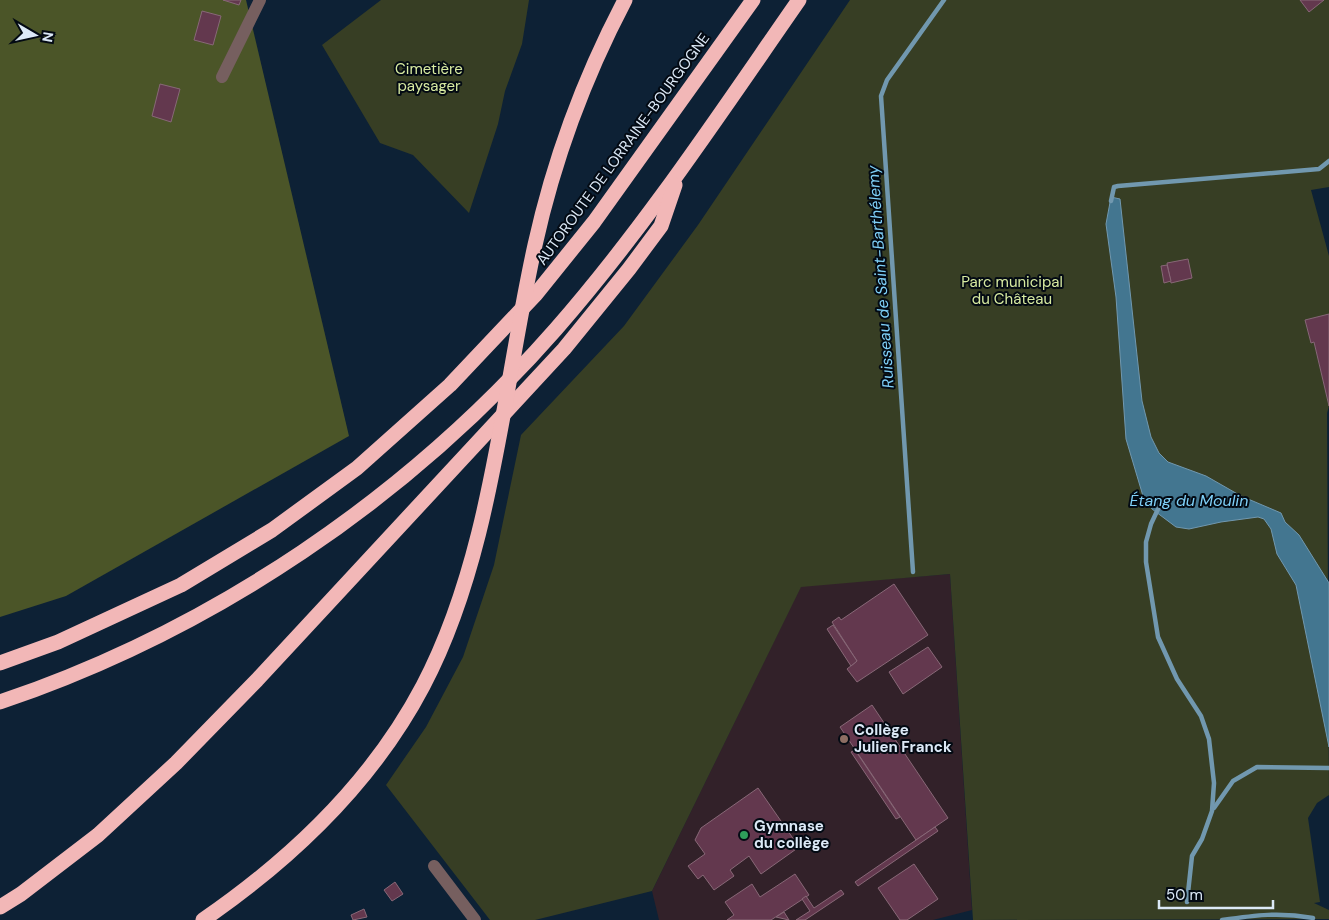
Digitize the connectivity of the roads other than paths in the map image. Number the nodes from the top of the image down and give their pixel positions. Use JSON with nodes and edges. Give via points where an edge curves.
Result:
{"nodes":[{"id":1,"x":260,"y":0,"type":"edge"},
{"id":2,"x":625,"y":0,"type":"edge"},
{"id":3,"x":753,"y":0,"type":"edge"},
{"id":4,"x":799,"y":0,"type":"edge"},
{"id":5,"x":222,"y":77,"type":"dead end"},
{"id":6,"x":679,"y":174,"type":"junction"},
{"id":7,"x":0,"y":663,"type":"edge"},
{"id":8,"x":0,"y":702,"type":"edge"},
{"id":9,"x":434,"y":866,"type":"dead end"},
{"id":10,"x":0,"y":907,"type":"edge"},
{"id":11,"x":203,"y":920,"type":"edge"},
{"id":12,"x":476,"y":920,"type":"edge"}],
"edges":[{"from":1,"to":5,"type":"street"},
{"from":2,"to":11,"type":"highway","via":[[586,80],[554,172],[535,245],[478,533],[445,638],[424,685],[398,729],[338,807],[282,861]]},
{"from":3,"to":7,"type":"highway","name":"AUTOROUTE DE LORRAINE-BOURGOGNE","via":[[594,222],[536,294],[450,385],[357,468],[272,530],[181,585],[58,642]]},
{"from":4,"to":6,"type":"highway"},
{"from":6,"to":8,"type":"highway","via":[[599,276],[530,356],[437,447],[385,490],[292,559],[198,615],[144,644]]},
{"from":6,"to":10,"type":"highway","via":[[661,226],[524,394],[176,763],[98,835]]},
{"from":9,"to":12,"type":"street"}]}
